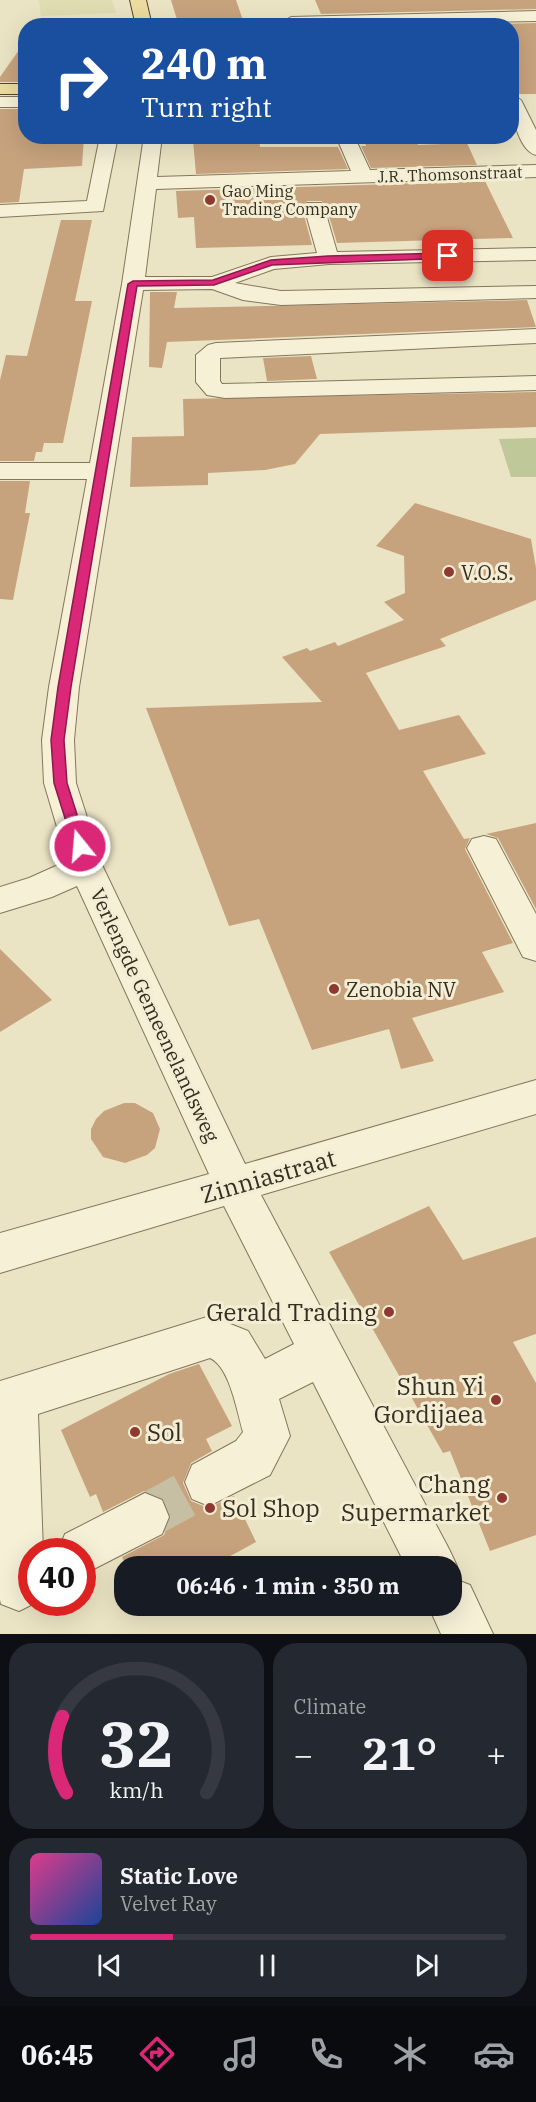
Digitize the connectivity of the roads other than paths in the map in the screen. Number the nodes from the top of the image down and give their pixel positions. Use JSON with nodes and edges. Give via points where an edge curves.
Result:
{"nodes":[{"id":1,"x":138,"y":0,"type":"edge"},
{"id":2,"x":398,"y":0,"type":"edge"},
{"id":3,"x":284,"y":7,"type":"dead end"},
{"id":4,"x":536,"y":16,"type":"edge"},
{"id":5,"x":142,"y":18,"type":"edge"},
{"id":6,"x":289,"y":18,"type":"edge"},
{"id":7,"x":411,"y":18,"type":"edge"},
{"id":8,"x":515,"y":18,"type":"edge"},
{"id":9,"x":0,"y":89,"type":"edge"},
{"id":10,"x":18,"y":89,"type":"edge"},
{"id":11,"x":0,"y":102,"type":"edge"},
{"id":12,"x":18,"y":102,"type":"edge"},
{"id":13,"x":519,"y":114,"type":"edge"},
{"id":14,"x":108,"y":144,"type":"edge"},
{"id":15,"x":152,"y":144,"type":"edge"},
{"id":16,"x":349,"y":144,"type":"edge"},
{"id":17,"x":536,"y":148,"type":"edge"},
{"id":18,"x":536,"y":171,"type":"edge"},
{"id":19,"x":363,"y":176,"type":"junction"},
{"id":20,"x":148,"y":183,"type":"junction"},
{"id":21,"x":314,"y":207,"type":"dead end"},
{"id":22,"x":0,"y":211,"type":"edge"},
{"id":23,"x":527,"y":254,"type":"edge"},
{"id":24,"x":328,"y":258,"type":"junction"},
{"id":25,"x":214,"y":283,"type":"junction"},
{"id":26,"x":133,"y":284,"type":"junction"},
{"id":27,"x":535,"y":294,"type":"edge"},
{"id":28,"x":536,"y":336,"type":"edge"},
{"id":29,"x":347,"y":345,"type":"junction"},
{"id":30,"x":536,"y":383,"type":"edge"},
{"id":31,"x":360,"y":387,"type":"junction"},
{"id":32,"x":0,"y":471,"type":"edge"},
{"id":33,"x":102,"y":471,"type":"junction"},
{"id":34,"x":484,"y":848,"type":"dead end"},
{"id":35,"x":86,"y":867,"type":"junction"},
{"id":36,"x":0,"y":900,"type":"edge"},
{"id":37,"x":536,"y":947,"type":"edge"},
{"id":38,"x":536,"y":1097,"type":"edge"},
{"id":39,"x":235,"y":1186,"type":"junction"},
{"id":40,"x":0,"y":1253,"type":"edge"},
{"id":41,"x":321,"y":1354,"type":"junction"},
{"id":42,"x":252,"y":1389,"type":"junction"},
{"id":43,"x":8,"y":1401,"type":"edge"},
{"id":44,"x":209,"y":1482,"type":"tunnel mouth"},
{"id":45,"x":145,"y":1517,"type":"tunnel mouth"},
{"id":46,"x":96,"y":1543,"type":"edge"},
{"id":47,"x":427,"y":1556,"type":"edge"},
{"id":48,"x":17,"y":1586,"type":"edge"},
{"id":49,"x":459,"y":1616,"type":"edge"},
{"id":50,"x":468,"y":1634,"type":"edge"}],
"edges":[{"from":1,"to":5,"type":"main road"},
{"from":2,"to":7,"type":"street"},
{"from":3,"to":6,"type":"street"},
{"from":4,"to":8,"type":"street"},
{"from":9,"to":10,"type":"main road"},
{"from":11,"to":12,"type":"street"},
{"from":13,"to":17,"type":"street"},
{"from":14,"to":22,"type":"street","via":[[96,207]]},
{"from":15,"to":20,"type":"street","name":"Verlengde Gemeenelandsweg"},
{"from":16,"to":19,"type":"street"},
{"from":18,"to":19,"type":"street","name":"J.R. Thomsonstraat"},
{"from":19,"to":20,"type":"street","name":"J.R. Thomsonstraat"},
{"from":20,"to":26,"type":"street","name":"Verlengde Gemeenelandsweg"},
{"from":21,"to":24,"type":"street"},
{"from":23,"to":24,"type":"street"},
{"from":23,"to":27,"type":"street"},
{"from":24,"to":25,"type":"street","via":[[271,263]]},
{"from":25,"to":26,"type":"street"},
{"from":25,"to":27,"type":"street","via":[[243,293],[281,298]]},
{"from":26,"to":33,"type":"street","name":"Verlengde Gemeenelandsweg"},
{"from":28,"to":29,"type":"street"},
{"from":29,"to":31,"type":"street"},
{"from":29,"to":31,"type":"street","via":[[213,351],[208,355],[208,385],[220,391]]},
{"from":30,"to":31,"type":"street"},
{"from":32,"to":33,"type":"street"},
{"from":33,"to":35,"type":"street","name":"Verlengde Gemeenelandsweg","via":[[58,740],[60,783]]},
{"from":34,"to":37,"type":"street"},
{"from":35,"to":36,"type":"street","via":[[40,888]]},
{"from":35,"to":39,"type":"street","name":"Verlengde Gemeenelandsweg"},
{"from":38,"to":39,"type":"street","name":"Zinniastraat"},
{"from":39,"to":40,"type":"street","name":"Zinniastraat"},
{"from":39,"to":41,"type":"street","name":"Verlengde Gemeenelandsweg"},
{"from":41,"to":42,"type":"street"},
{"from":41,"to":47,"type":"street","name":"Verlengde Gemeenelandsweg"},
{"from":42,"to":43,"type":"street","via":[[246,1367],[231,1346],[210,1337]]},
{"from":42,"to":44,"type":"street","via":[[267,1436],[253,1458]]},
{"from":43,"to":48,"type":"street"},
{"from":45,"to":46,"type":"street"},
{"from":49,"to":50,"type":"street"}]}
